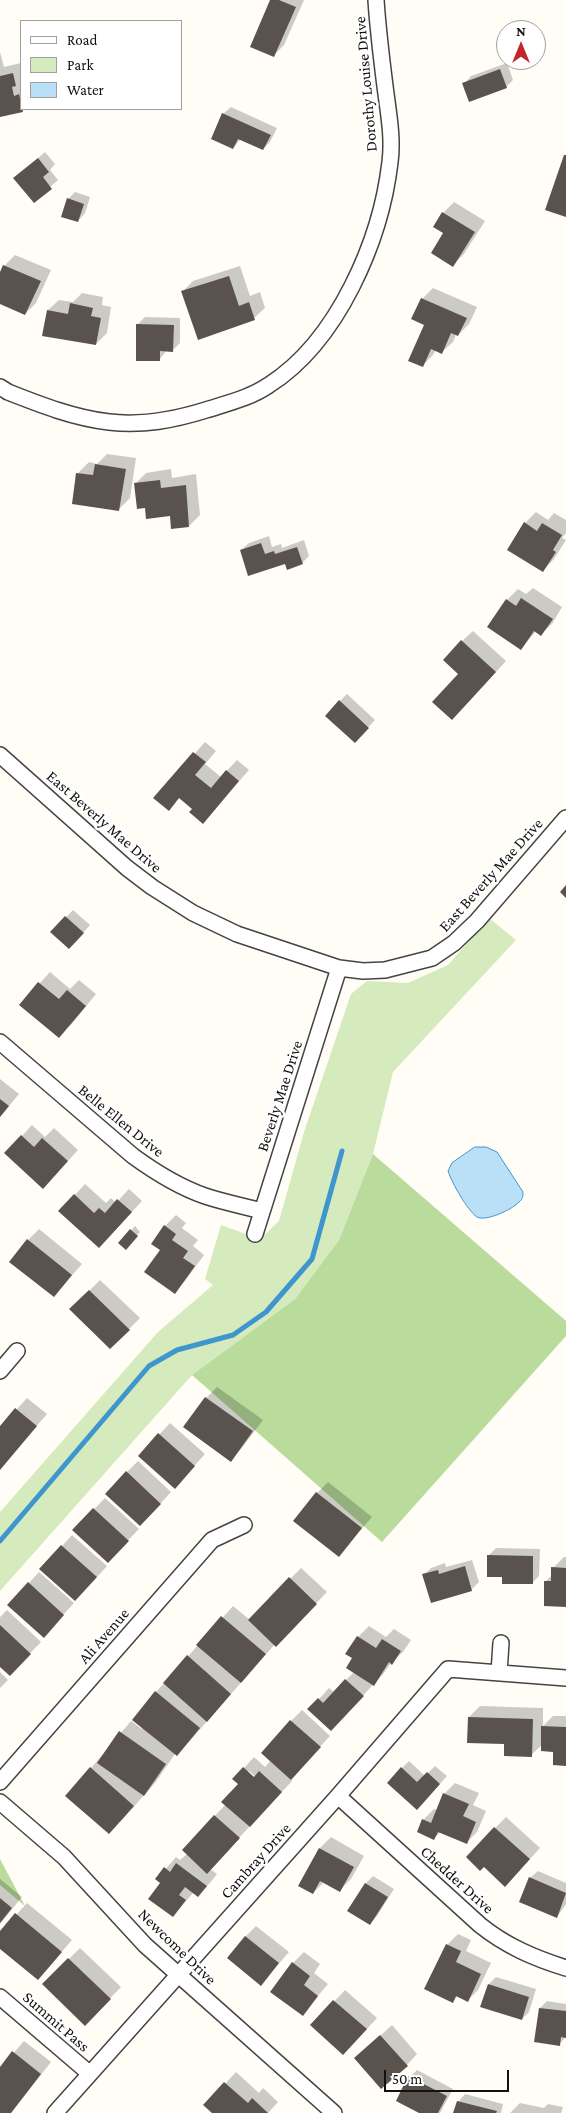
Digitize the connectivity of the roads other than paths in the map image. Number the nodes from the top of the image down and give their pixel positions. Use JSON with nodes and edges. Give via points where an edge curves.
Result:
{"nodes":[{"id":1,"x":376,"y":0,"type":"edge"},
{"id":2,"x":0,"y":387,"type":"edge"},
{"id":3,"x":0,"y":755,"type":"edge"},
{"id":4,"x":566,"y":818,"type":"edge"},
{"id":5,"x":339,"y":968,"type":"junction"},
{"id":6,"x":0,"y":1042,"type":"edge"},
{"id":7,"x":262,"y":1211,"type":"junction"},
{"id":8,"x":255,"y":1234,"type":"dead end"},
{"id":9,"x":17,"y":1351,"type":"dead end"},
{"id":10,"x":0,"y":1371,"type":"edge"},
{"id":11,"x":244,"y":1525,"type":"dead end"},
{"id":12,"x":501,"y":1643,"type":"dead end"},
{"id":13,"x":499,"y":1673,"type":"junction"},
{"id":14,"x":566,"y":1678,"type":"edge"},
{"id":15,"x":0,"y":1782,"type":"edge"},
{"id":16,"x":338,"y":1796,"type":"junction"},
{"id":17,"x":0,"y":1802,"type":"edge"},
{"id":18,"x":566,"y":1968,"type":"edge"},
{"id":19,"x":179,"y":1975,"type":"junction"},
{"id":20,"x":3,"y":2006,"type":"edge"},
{"id":21,"x":89,"y":2073,"type":"junction"},
{"id":22,"x":55,"y":2113,"type":"edge"},
{"id":23,"x":334,"y":2113,"type":"edge"}],
"edges":[{"from":1,"to":2,"type":"street","name":"Dorothy Louise Drive","via":[[391,160],[382,207],[353,285],[317,342],[270,385],[246,398],[162,421],[135,424],[73,416]]},
{"from":3,"to":5,"type":"street","name":"East Beverly Mae Drive","via":[[126,868],[193,913],[237,934]]},
{"from":4,"to":5,"type":"street","name":"East Beverly Mae Drive","via":[[477,921],[432,958],[385,970]]},
{"from":5,"to":7,"type":"street","name":"Beverly Mae Drive"},
{"from":6,"to":7,"type":"street","name":"Belle Ellen Drive","via":[[155,1172],[205,1196]]},
{"from":7,"to":8,"type":"street","name":"Beverly Mae Drive"},
{"from":9,"to":10,"type":"street"},
{"from":11,"to":15,"type":"street","name":"Ali Avenue","via":[[212,1540]]},
{"from":12,"to":13,"type":"street"},
{"from":13,"to":14,"type":"street","name":"Cambray Drive"},
{"from":13,"to":16,"type":"street","name":"Cambray Drive","via":[[448,1669]]},
{"from":16,"to":18,"type":"street","name":"Chedder Drive","via":[[500,1941],[522,1953]]},
{"from":16,"to":19,"type":"street","name":"Cambray Drive"},
{"from":17,"to":19,"type":"street","name":"Newcome Drive","via":[[64,1856],[146,1945]]},
{"from":19,"to":21,"type":"street","name":"Cambray Drive"},
{"from":19,"to":23,"type":"street","name":"Newcome Drive"},
{"from":20,"to":21,"type":"street","name":"Summit Pass"},
{"from":21,"to":22,"type":"street","name":"Cambray Drive"}]}
